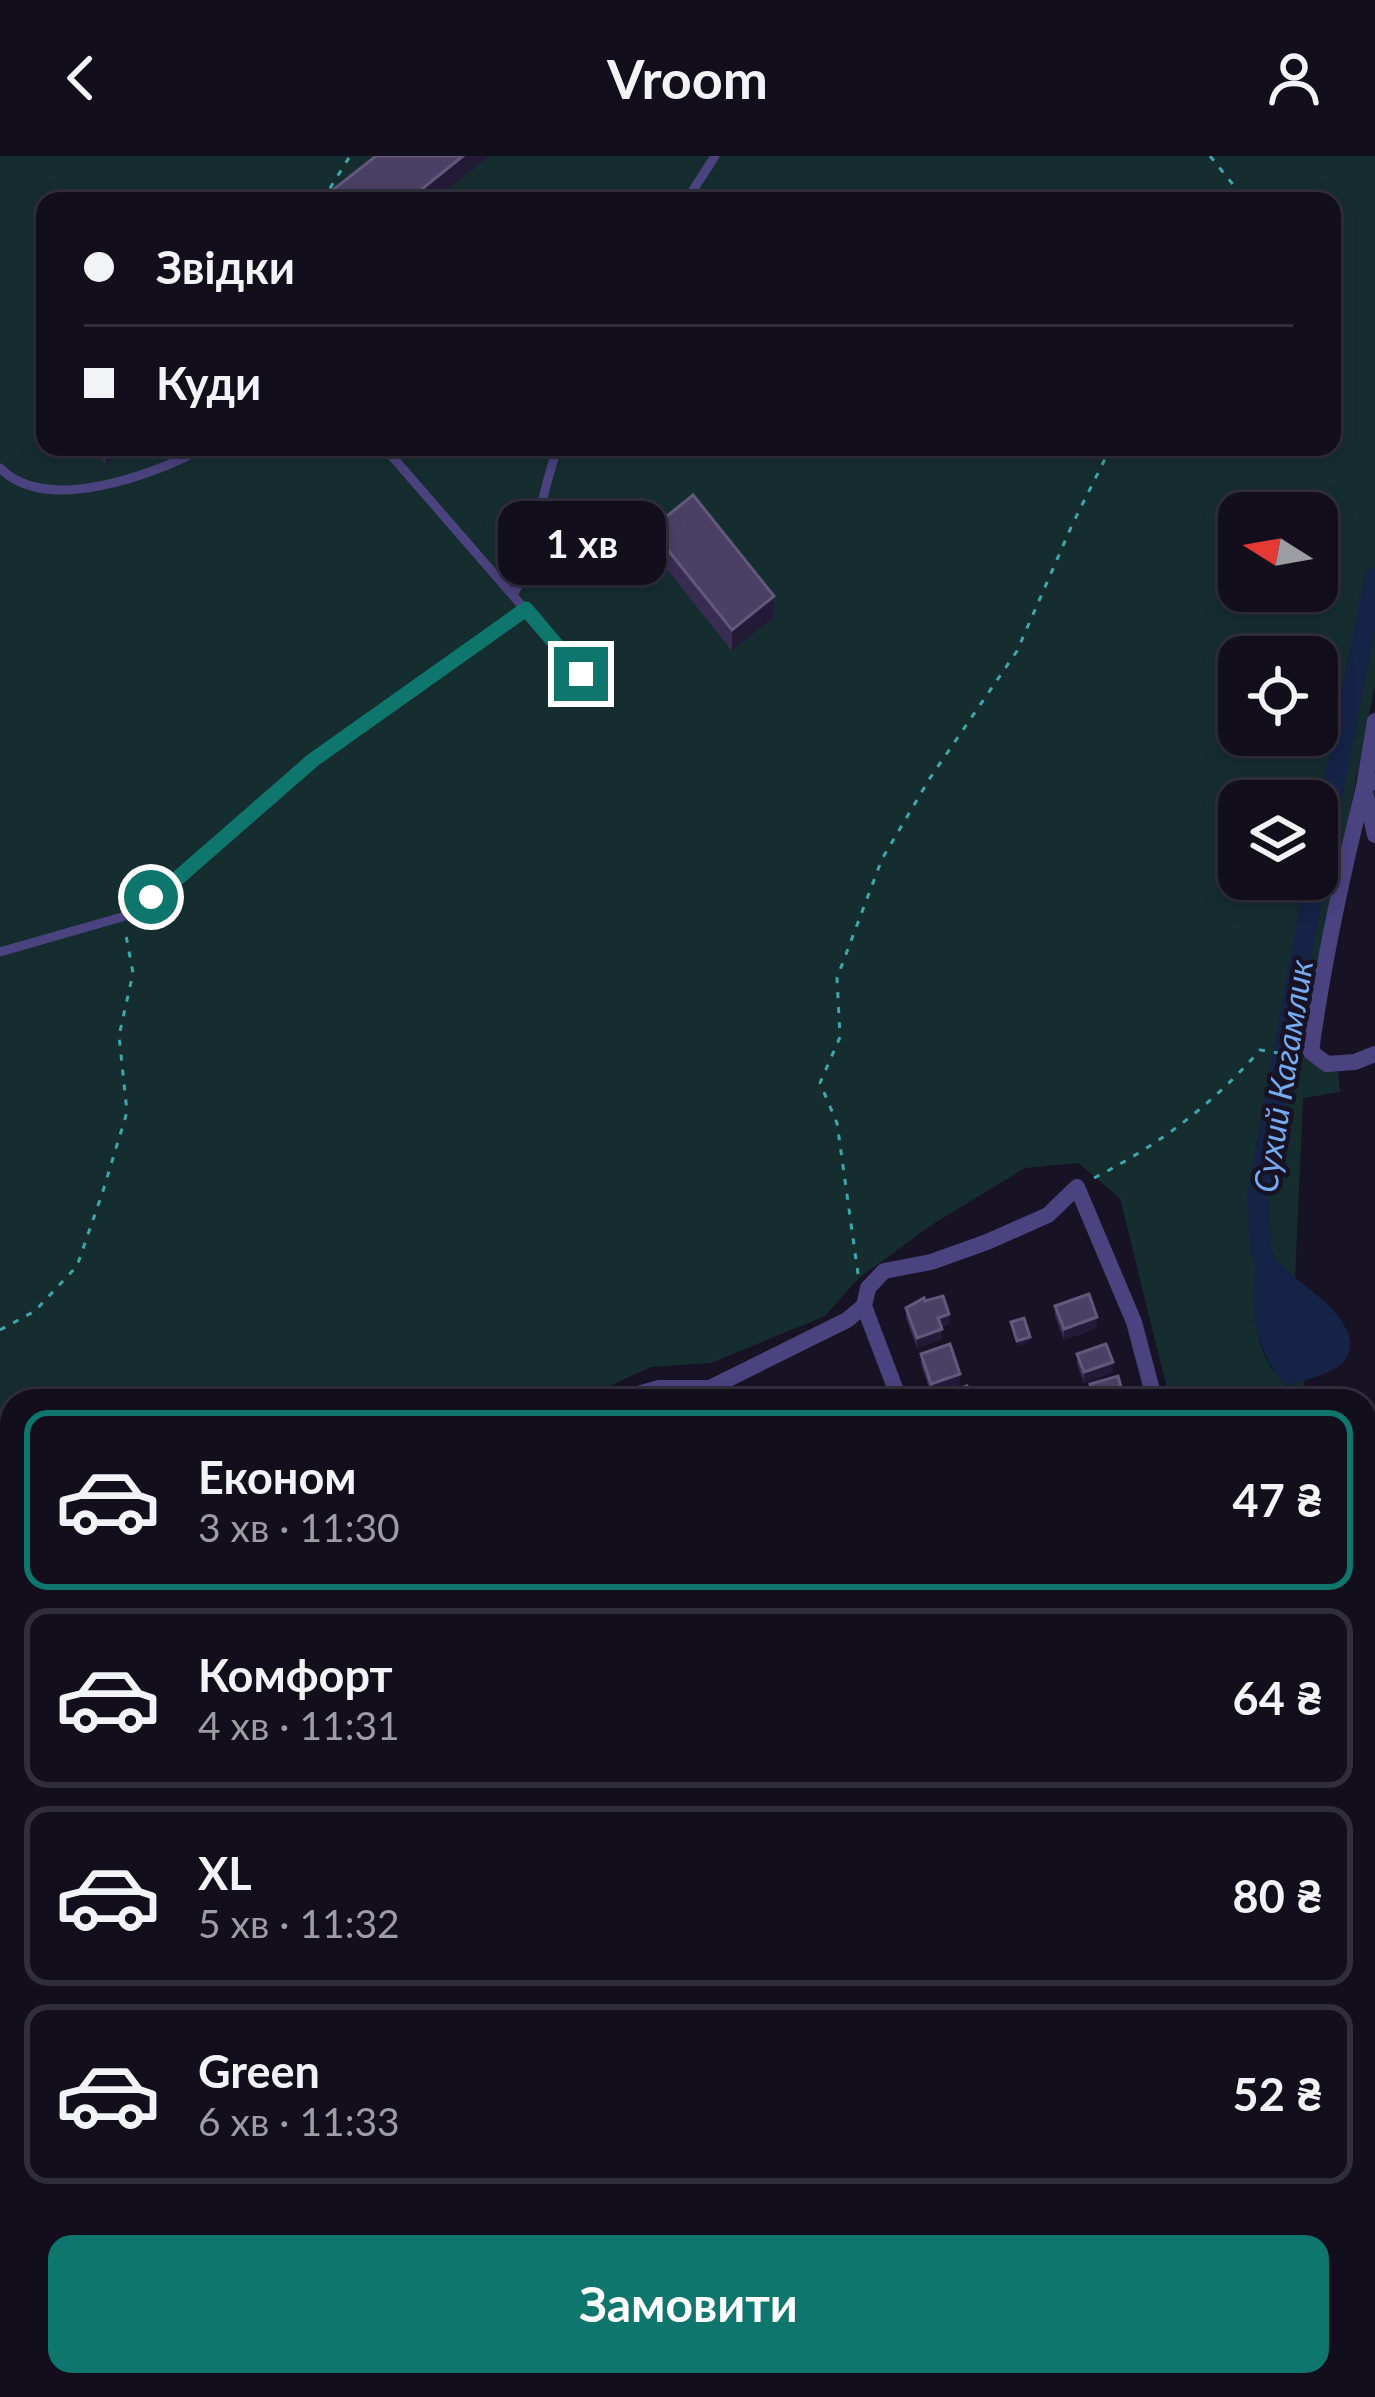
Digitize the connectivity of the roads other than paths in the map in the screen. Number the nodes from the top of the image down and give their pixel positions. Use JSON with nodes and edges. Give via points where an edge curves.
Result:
{"nodes":[{"id":1,"x":715,"y":156,"type":"edge"},
{"id":2,"x":692,"y":192,"type":"edge"},
{"id":3,"x":189,"y":456,"type":"edge"},
{"id":4,"x":392,"y":456,"type":"edge"},
{"id":5,"x":555,"y":456,"type":"edge"},
{"id":6,"x":0,"y":468,"type":"edge"},
{"id":7,"x":514,"y":594,"type":"junction"},
{"id":8,"x":526,"y":609,"type":"junction"},
{"id":9,"x":581,"y":674,"type":"dead end"},
{"id":10,"x":1375,"y":722,"type":"edge"},
{"id":11,"x":1370,"y":784,"type":"edge"},
{"id":12,"x":1375,"y":835,"type":"edge"},
{"id":13,"x":0,"y":952,"type":"edge"},
{"id":14,"x":1375,"y":1054,"type":"edge"},
{"id":15,"x":864,"y":1306,"type":"junction"},
{"id":16,"x":656,"y":1389,"type":"edge"},
{"id":17,"x":895,"y":1389,"type":"edge"},
{"id":18,"x":1152,"y":1389,"type":"edge"}],
"edges":[{"from":1,"to":2,"type":"lane"},
{"from":3,"to":6,"type":"lane","via":[[86,489],[34,489]]},
{"from":4,"to":7,"type":"lane"},
{"from":5,"to":7,"type":"lane"},
{"from":7,"to":8,"type":"lane"},
{"from":8,"to":9,"type":"lane"},
{"from":8,"to":13,"type":"lane","via":[[313,760],[122,917]]},
{"from":10,"to":11,"type":"street"},
{"from":11,"to":12,"type":"street"},
{"from":11,"to":14,"type":"street","via":[[1303,1054],[1327,1064]]},
{"from":15,"to":16,"type":"street","via":[[710,1388]]},
{"from":15,"to":17,"type":"street"},
{"from":15,"to":18,"type":"street","via":[[884,1271],[988,1242],[1048,1215],[1077,1187]]}]}
